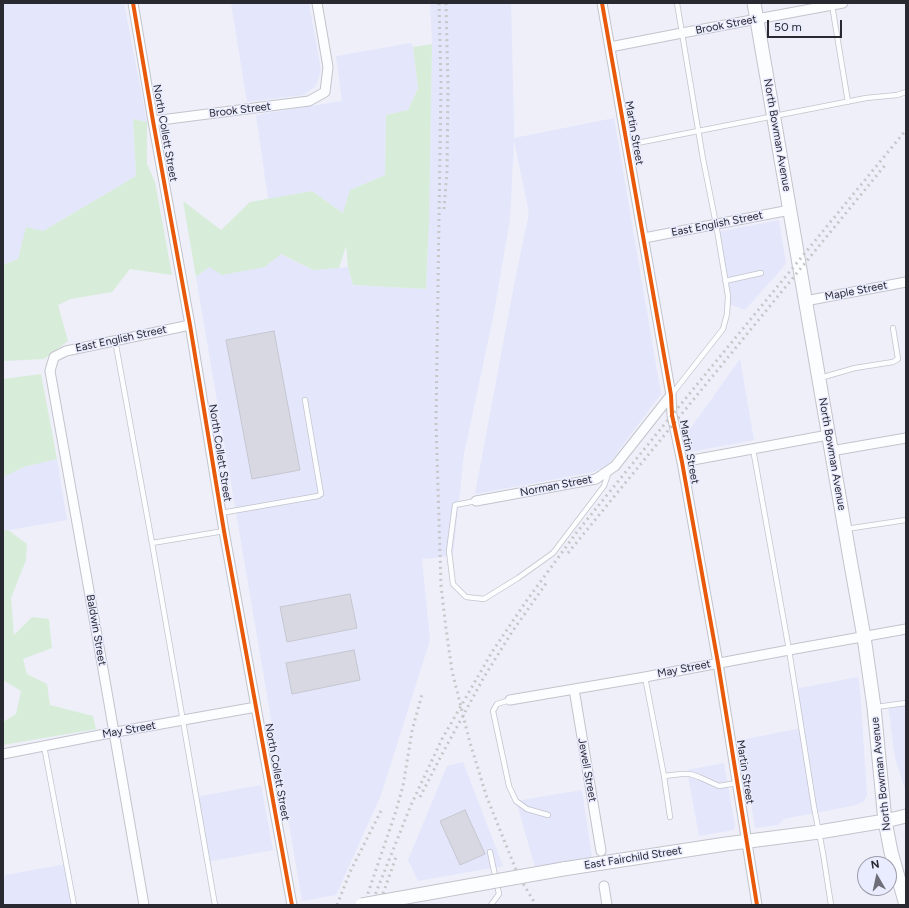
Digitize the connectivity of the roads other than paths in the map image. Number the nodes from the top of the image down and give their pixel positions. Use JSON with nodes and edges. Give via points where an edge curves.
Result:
{"nodes":[{"id":1,"x":134,"y":3,"type":"edge"},
{"id":2,"x":316,"y":3,"type":"edge"},
{"id":3,"x":602,"y":3,"type":"edge"},
{"id":4,"x":677,"y":3,"type":"edge"},
{"id":5,"x":754,"y":3,"type":"edge"},
{"id":6,"x":843,"y":3,"type":"edge"},
{"id":7,"x":832,"y":4,"type":"edge"},
{"id":8,"x":757,"y":19,"type":"junction"},
{"id":9,"x":682,"y":33,"type":"junction"},
{"id":10,"x":610,"y":47,"type":"junction"},
{"id":11,"x":906,"y":92,"type":"edge"},
{"id":12,"x":848,"y":102,"type":"junction"},
{"id":13,"x":774,"y":116,"type":"junction"},
{"id":14,"x":153,"y":121,"type":"junction"},
{"id":15,"x":699,"y":130,"type":"junction"},
{"id":16,"x":627,"y":144,"type":"junction"},
{"id":17,"x":790,"y":210,"type":"junction"},
{"id":18,"x":716,"y":224,"type":"junction"},
{"id":19,"x":644,"y":238,"type":"junction"},
{"id":20,"x":761,"y":273,"type":"dead end"},
{"id":21,"x":725,"y":281,"type":"junction"},
{"id":22,"x":906,"y":282,"type":"edge"},
{"id":23,"x":805,"y":301,"type":"junction"},
{"id":24,"x":190,"y":325,"type":"junction"},
{"id":25,"x":893,"y":328,"type":"dead end"},
{"id":26,"x":115,"y":340,"type":"junction"},
{"id":27,"x":54,"y":356,"type":"joint"},
{"id":28,"x":818,"y":378,"type":"junction"},
{"id":29,"x":671,"y":395,"type":"junction"},
{"id":30,"x":304,"y":400,"type":"dead end"},
{"id":31,"x":828,"y":435,"type":"junction"},
{"id":32,"x":906,"y":438,"type":"edge"},
{"id":33,"x":753,"y":449,"type":"junction"},
{"id":34,"x":831,"y":452,"type":"junction"},
{"id":35,"x":682,"y":462,"type":"junction"},
{"id":36,"x":609,"y":470,"type":"junction"},
{"id":37,"x":476,"y":501,"type":"joint"},
{"id":38,"x":221,"y":513,"type":"junction"},
{"id":39,"x":906,"y":520,"type":"edge"},
{"id":40,"x":845,"y":529,"type":"junction"},
{"id":41,"x":224,"y":530,"type":"junction"},
{"id":42,"x":152,"y":543,"type":"junction"},
{"id":43,"x":906,"y":629,"type":"edge"},
{"id":44,"x":864,"y":637,"type":"junction"},
{"id":45,"x":789,"y":650,"type":"junction"},
{"id":46,"x":718,"y":663,"type":"junction"},
{"id":47,"x":645,"y":677,"type":"junction"},
{"id":48,"x":574,"y":689,"type":"junction"},
{"id":49,"x":510,"y":700,"type":"joint"},
{"id":50,"x":906,"y":703,"type":"edge"},
{"id":51,"x":256,"y":707,"type":"junction"},
{"id":52,"x":874,"y":707,"type":"junction"},
{"id":53,"x":182,"y":720,"type":"junction"},
{"id":54,"x":114,"y":733,"type":"junction"},
{"id":55,"x":44,"y":746,"type":"junction"},
{"id":56,"x":3,"y":754,"type":"edge"},
{"id":57,"x":664,"y":776,"type":"junction"},
{"id":58,"x":737,"y":783,"type":"junction"},
{"id":59,"x":548,"y":815,"type":"dead end"},
{"id":60,"x":906,"y":816,"type":"edge"},
{"id":61,"x":670,"y":817,"type":"dead end"},
{"id":62,"x":885,"y":821,"type":"junction"},
{"id":63,"x":819,"y":832,"type":"junction"},
{"id":64,"x":747,"y":841,"type":"junction"},
{"id":65,"x":601,"y":851,"type":"dead end"},
{"id":66,"x":490,"y":852,"type":"dead end"},
{"id":67,"x":902,"y":882,"type":"edge"},
{"id":68,"x":604,"y":886,"type":"dead end"},
{"id":69,"x":74,"y":905,"type":"edge"},
{"id":70,"x":144,"y":905,"type":"edge"},
{"id":71,"x":215,"y":905,"type":"edge"},
{"id":72,"x":292,"y":905,"type":"edge"},
{"id":73,"x":362,"y":905,"type":"edge"},
{"id":74,"x":491,"y":905,"type":"edge"},
{"id":75,"x":607,"y":905,"type":"edge"},
{"id":76,"x":757,"y":905,"type":"edge"},
{"id":77,"x":831,"y":905,"type":"edge"},
{"id":78,"x":906,"y":905,"type":"edge"}],
"edges":[{"from":1,"to":14,"type":"street","name":"North Collett Street"},
{"from":2,"to":14,"type":"street","name":"Brook Street","via":[[328,67],[325,92],[309,101]]},
{"from":3,"to":10,"type":"street","name":"Martin Street"},
{"from":4,"to":9,"type":"lane"},
{"from":5,"to":8,"type":"street","name":"North Bowman Avenue"},
{"from":6,"to":7,"type":"street","name":"Brook Street"},
{"from":7,"to":8,"type":"street","name":"Brook Street"},
{"from":7,"to":12,"type":"lane"},
{"from":8,"to":9,"type":"street","name":"Brook Street"},
{"from":8,"to":13,"type":"street","name":"North Bowman Avenue"},
{"from":9,"to":10,"type":"street","name":"Brook Street"},
{"from":9,"to":15,"type":"lane"},
{"from":10,"to":16,"type":"street","name":"Martin Street"},
{"from":11,"to":12,"type":"lane","via":[[897,96]]},
{"from":12,"to":13,"type":"lane"},
{"from":13,"to":15,"type":"lane"},
{"from":13,"to":17,"type":"street","name":"North Bowman Avenue"},
{"from":14,"to":24,"type":"street","name":"North Collett Street"},
{"from":15,"to":16,"type":"lane"},
{"from":15,"to":18,"type":"lane"},
{"from":16,"to":19,"type":"street","name":"Martin Street"},
{"from":17,"to":18,"type":"street","name":"East English Street"},
{"from":17,"to":23,"type":"street","name":"North Bowman Avenue"},
{"from":18,"to":19,"type":"street","name":"East English Street"},
{"from":18,"to":21,"type":"lane"},
{"from":19,"to":29,"type":"street","name":"Martin Street"},
{"from":20,"to":21,"type":"lane"},
{"from":21,"to":29,"type":"lane","via":[[728,314],[723,329]]},
{"from":22,"to":23,"type":"street","name":"Maple Street"},
{"from":23,"to":28,"type":"street","name":"North Bowman Avenue"},
{"from":24,"to":26,"type":"street","name":"East English Street"},
{"from":24,"to":38,"type":"street","name":"North Collett Street"},
{"from":25,"to":28,"type":"lane","via":[[898,359]]},
{"from":26,"to":27,"type":"street","name":"East English Street"},
{"from":26,"to":42,"type":"lane"},
{"from":27,"to":54,"type":"street","name":"Baldwin Street","via":[[50,371]]},
{"from":28,"to":31,"type":"street","name":"North Bowman Avenue"},
{"from":29,"to":35,"type":"street","name":"Martin Street","via":[[672,415]]},
{"from":29,"to":36,"type":"street","name":"Norman Street","via":[[615,466]]},
{"from":30,"to":38,"type":"lane","via":[[321,494]]},
{"from":31,"to":33,"type":"street"},
{"from":31,"to":34,"type":"street","name":"North Bowman Avenue"},
{"from":32,"to":34,"type":"street"},
{"from":33,"to":35,"type":"street"},
{"from":33,"to":45,"type":"lane"},
{"from":34,"to":40,"type":"street","name":"North Bowman Avenue"},
{"from":35,"to":46,"type":"street","name":"Martin Street"},
{"from":36,"to":37,"type":"street","name":"Norman Street","via":[[596,479]]},
{"from":36,"to":37,"type":"lane","via":[[604,486],[553,553],[484,599],[466,597],[453,584],[449,551],[455,506]]},
{"from":38,"to":41,"type":"street","name":"North Collett Street"},
{"from":39,"to":40,"type":"lane"},
{"from":40,"to":44,"type":"street","name":"North Bowman Avenue"},
{"from":41,"to":42,"type":"lane"},
{"from":41,"to":51,"type":"street","name":"North Collett Street"},
{"from":42,"to":53,"type":"lane"},
{"from":43,"to":44,"type":"street","name":"May Street"},
{"from":44,"to":45,"type":"street","name":"May Street"},
{"from":44,"to":52,"type":"street","name":"North Bowman Avenue"},
{"from":45,"to":46,"type":"street","name":"May Street"},
{"from":45,"to":63,"type":"lane"},
{"from":46,"to":47,"type":"street","name":"May Street"},
{"from":46,"to":58,"type":"street","name":"Martin Street"},
{"from":47,"to":48,"type":"street","name":"May Street"},
{"from":47,"to":57,"type":"lane"},
{"from":48,"to":49,"type":"street","name":"May Street"},
{"from":48,"to":65,"type":"street","name":"Jewell Street"},
{"from":49,"to":59,"type":"lane","via":[[497,704],[493,712],[509,786],[516,801],[527,809]]},
{"from":50,"to":52,"type":"lane"},
{"from":51,"to":53,"type":"street","name":"May Street"},
{"from":51,"to":72,"type":"street","name":"North Collett Street"},
{"from":52,"to":62,"type":"street","name":"North Bowman Avenue"},
{"from":53,"to":54,"type":"street","name":"May Street"},
{"from":53,"to":71,"type":"lane"},
{"from":54,"to":55,"type":"street","name":"May Street"},
{"from":54,"to":70,"type":"street","name":"Baldwin Street"},
{"from":55,"to":56,"type":"street","name":"May Street"},
{"from":55,"to":69,"type":"lane"},
{"from":57,"to":58,"type":"lane","via":[[690,774],[719,786]]},
{"from":57,"to":61,"type":"lane"},
{"from":58,"to":64,"type":"street","name":"Martin Street"},
{"from":60,"to":62,"type":"street","name":"East Fairchild Street"},
{"from":62,"to":63,"type":"street","name":"East Fairchild Street"},
{"from":62,"to":67,"type":"street","name":"North Bowman Avenue","via":[[891,852]]},
{"from":63,"to":64,"type":"street","name":"East Fairchild Street"},
{"from":63,"to":77,"type":"lane"},
{"from":64,"to":73,"type":"street","name":"East Fairchild Street","bridge":true,"via":[[563,869]]},
{"from":64,"to":76,"type":"street","name":"Martin Street"},
{"from":66,"to":74,"type":"lane","via":[[499,894]]},
{"from":67,"to":78,"type":"street","name":"North Bowman Avenue"},
{"from":68,"to":75,"type":"street"}]}
